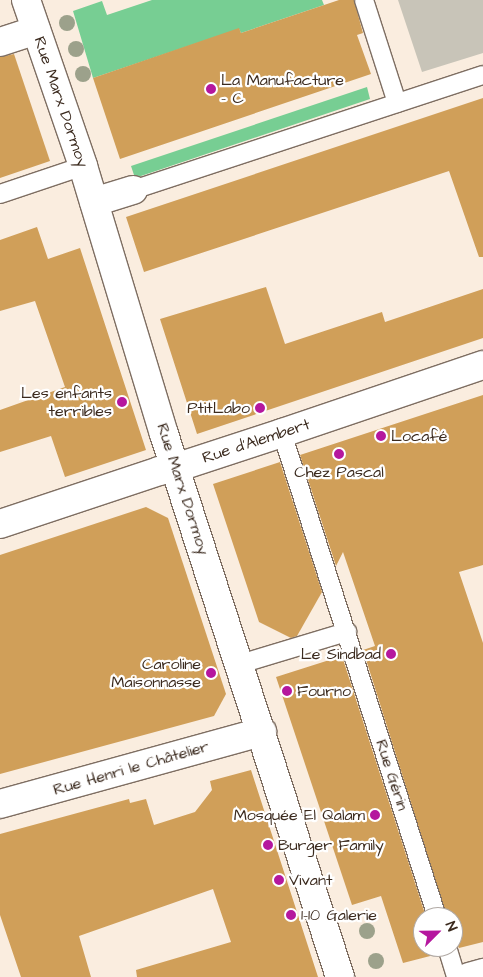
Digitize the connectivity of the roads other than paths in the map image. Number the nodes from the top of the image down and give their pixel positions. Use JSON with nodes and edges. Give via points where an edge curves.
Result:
{"nodes":[{"id":1,"x":26,"y":0,"type":"edge"},
{"id":2,"x":364,"y":0,"type":"edge"},
{"id":3,"x":36,"y":30,"type":"junction"},
{"id":4,"x":0,"y":42,"type":"edge"},
{"id":5,"x":483,"y":75,"type":"edge"},
{"id":6,"x":397,"y":103,"type":"junction"},
{"id":7,"x":83,"y":166,"type":"junction"},
{"id":8,"x":133,"y":190,"type":"joint"},
{"id":9,"x":0,"y":194,"type":"edge"},
{"id":10,"x":94,"y":202,"type":"junction"},
{"id":11,"x":483,"y":365,"type":"edge"},
{"id":12,"x":282,"y":433,"type":"junction"},
{"id":13,"x":175,"y":468,"type":"junction"},
{"id":14,"x":0,"y":524,"type":"edge"},
{"id":15,"x":346,"y":632,"type":"junction"},
{"id":16,"x":240,"y":664,"type":"junction"},
{"id":17,"x":262,"y":732,"type":"junction"},
{"id":18,"x":0,"y":804,"type":"edge"},
{"id":19,"x":434,"y":907,"type":"edge"},
{"id":20,"x":450,"y":957,"type":"edge"},
{"id":21,"x":483,"y":973,"type":"edge"},
{"id":22,"x":340,"y":977,"type":"edge"},
{"id":23,"x":456,"y":977,"type":"edge"},
{"id":24,"x":469,"y":977,"type":"edge"}],
"edges":[{"from":1,"to":3,"type":"street","name":"Rue Marx Dormoy"},
{"from":2,"to":6,"type":"lane"},
{"from":3,"to":4,"type":"street"},
{"from":3,"to":7,"type":"street","name":"Rue Marx Dormoy"},
{"from":5,"to":6,"type":"lane"},
{"from":6,"to":8,"type":"lane"},
{"from":7,"to":9,"type":"lane"},
{"from":7,"to":10,"type":"street","name":"Rue Marx Dormoy"},
{"from":8,"to":10,"type":"street"},
{"from":10,"to":13,"type":"street","name":"Rue Marx Dormoy"},
{"from":11,"to":12,"type":"street","name":"Rue d'Alembert"},
{"from":12,"to":13,"type":"street","name":"Rue d'Alembert"},
{"from":12,"to":15,"type":"lane","name":"Rue Gérin"},
{"from":13,"to":14,"type":"street","name":"Rue d'Alembert"},
{"from":13,"to":16,"type":"street","name":"Rue Marx Dormoy"},
{"from":15,"to":16,"type":"lane"},
{"from":15,"to":19,"type":"lane","name":"Rue Gérin"},
{"from":16,"to":17,"type":"street","name":"Rue Marx Dormoy"},
{"from":17,"to":18,"type":"street","name":"Rue Henri le Châtelier"},
{"from":17,"to":22,"type":"street","name":"Rue Marx Dormoy"},
{"from":20,"to":23,"type":"lane"},
{"from":21,"to":24,"type":"street"}]}
